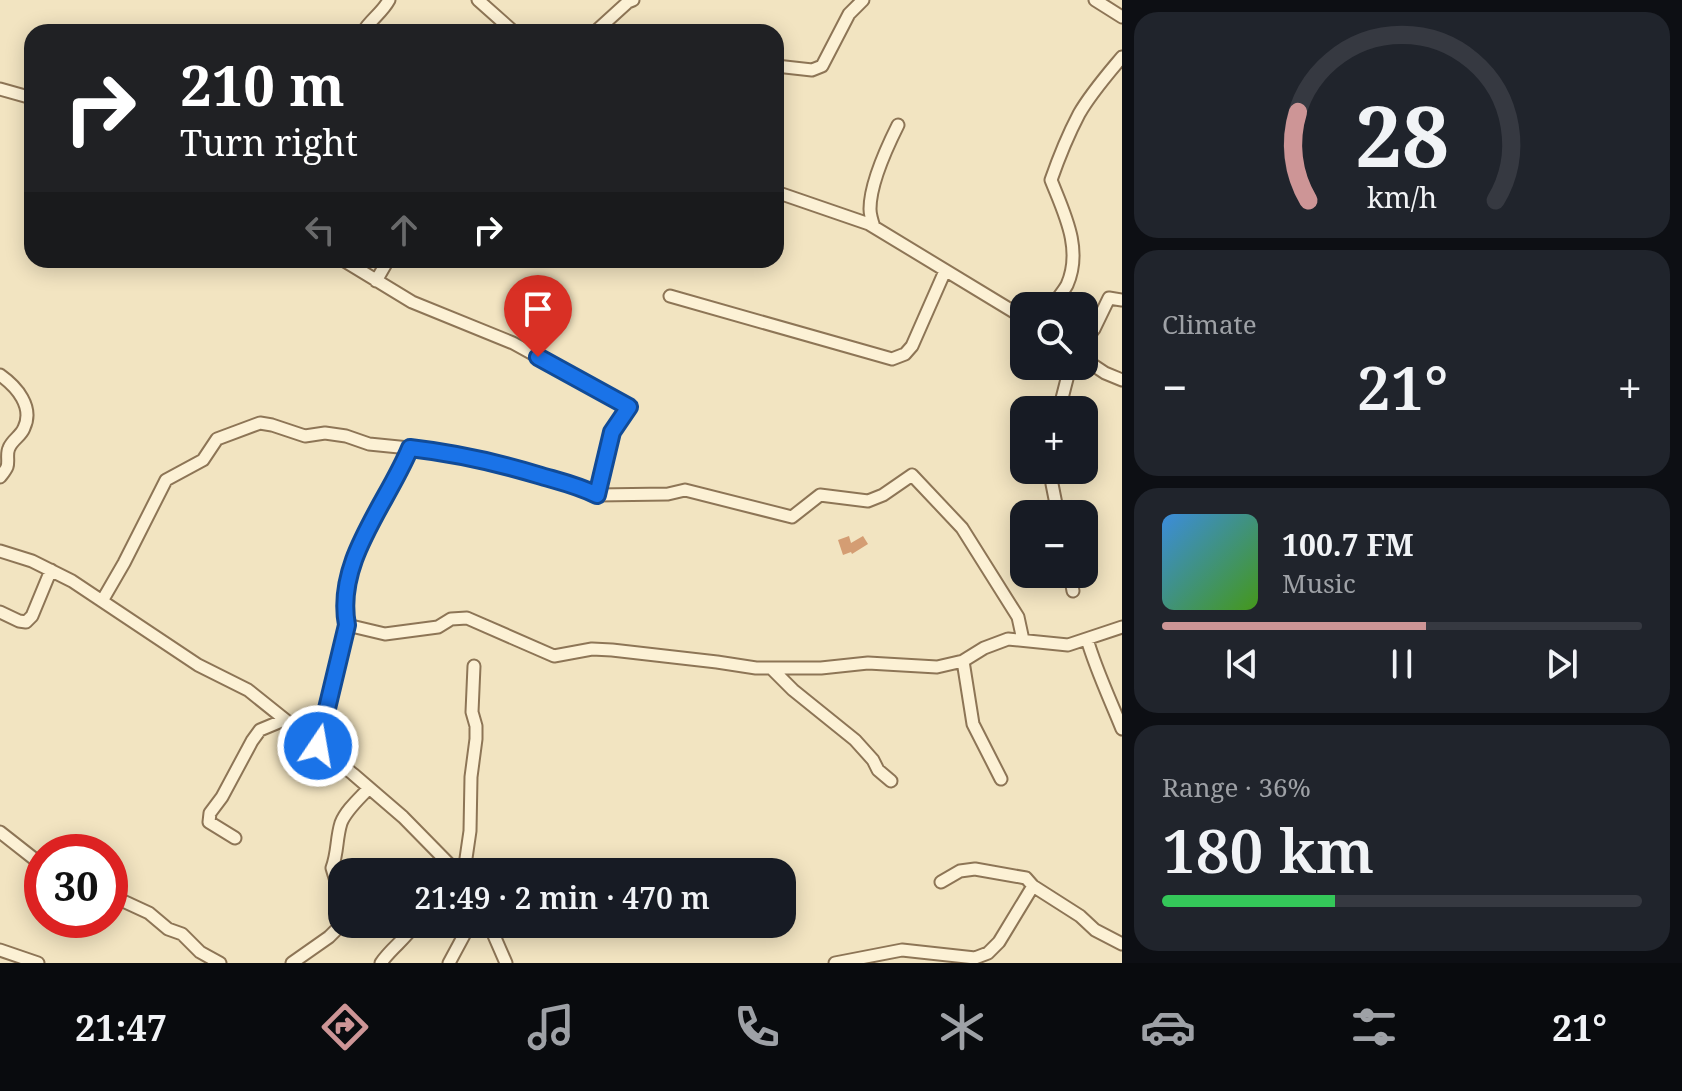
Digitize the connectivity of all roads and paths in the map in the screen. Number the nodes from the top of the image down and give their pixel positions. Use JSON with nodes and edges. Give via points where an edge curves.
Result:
{"nodes":[{"id":1,"x":389,"y":0,"type":"edge"},
{"id":2,"x":478,"y":0,"type":"edge"},
{"id":3,"x":633,"y":0,"type":"edge"},
{"id":4,"x":863,"y":0,"type":"edge"},
{"id":5,"x":1095,"y":0,"type":"edge"},
{"id":6,"x":1122,"y":17,"type":"edge"},
{"id":7,"x":368,"y":24,"type":"edge"},
{"id":8,"x":505,"y":24,"type":"edge"},
{"id":9,"x":604,"y":24,"type":"edge"},
{"id":10,"x":1122,"y":57,"type":"edge"},
{"id":11,"x":784,"y":67,"type":"edge"},
{"id":12,"x":0,"y":89,"type":"edge"},
{"id":13,"x":24,"y":96,"type":"edge"},
{"id":14,"x":898,"y":125,"type":"dead end"},
{"id":15,"x":784,"y":195,"type":"edge"},
{"id":16,"x":874,"y":227,"type":"junction"},
{"id":17,"x":356,"y":268,"type":"edge"},
{"id":18,"x":383,"y":268,"type":"edge"},
{"id":19,"x":945,"y":271,"type":"junction"},
{"id":20,"x":376,"y":281,"type":"junction"},
{"id":21,"x":1061,"y":292,"type":"edge"},
{"id":22,"x":670,"y":296,"type":"dead end"},
{"id":23,"x":1122,"y":300,"type":"edge"},
{"id":24,"x":1010,"y":310,"type":"edge"},
{"id":25,"x":1098,"y":321,"type":"edge"},
{"id":26,"x":1098,"y":368,"type":"edge"},
{"id":27,"x":0,"y":375,"type":"edge"},
{"id":28,"x":1122,"y":380,"type":"edge"},
{"id":29,"x":410,"y":448,"type":"junction"},
{"id":30,"x":0,"y":477,"type":"edge"},
{"id":31,"x":597,"y":495,"type":"junction"},
{"id":32,"x":0,"y":551,"type":"edge"},
{"id":33,"x":51,"y":570,"type":"junction"},
{"id":34,"x":1072,"y":588,"type":"edge"},
{"id":35,"x":1073,"y":591,"type":"dead end"},
{"id":36,"x":102,"y":601,"type":"junction"},
{"id":37,"x":0,"y":612,"type":"edge"},
{"id":38,"x":347,"y":625,"type":"junction"},
{"id":39,"x":1122,"y":627,"type":"edge"},
{"id":40,"x":1087,"y":639,"type":"junction"},
{"id":41,"x":1023,"y":640,"type":"junction"},
{"id":42,"x":963,"y":661,"type":"junction"},
{"id":43,"x":474,"y":666,"type":"dead end"},
{"id":44,"x":771,"y":668,"type":"junction"},
{"id":45,"x":284,"y":720,"type":"junction"},
{"id":46,"x":1122,"y":729,"type":"edge"},
{"id":47,"x":318,"y":746,"type":"junction"},
{"id":48,"x":1001,"y":779,"type":"dead end"},
{"id":49,"x":891,"y":781,"type":"dead end"},
{"id":50,"x":369,"y":788,"type":"junction"},
{"id":51,"x":0,"y":832,"type":"edge"},
{"id":52,"x":235,"y":838,"type":"dead end"},
{"id":53,"x":24,"y":851,"type":"edge"},
{"id":54,"x":336,"y":858,"type":"edge"},
{"id":55,"x":444,"y":858,"type":"edge"},
{"id":56,"x":466,"y":858,"type":"edge"},
{"id":57,"x":941,"y":882,"type":"dead end"},
{"id":58,"x":1033,"y":886,"type":"junction"},
{"id":59,"x":128,"y":903,"type":"edge"},
{"id":60,"x":328,"y":938,"type":"edge"},
{"id":61,"x":405,"y":938,"type":"edge"},
{"id":62,"x":462,"y":938,"type":"edge"},
{"id":63,"x":495,"y":938,"type":"edge"},
{"id":64,"x":1122,"y":944,"type":"edge"},
{"id":65,"x":0,"y":950,"type":"edge"},
{"id":66,"x":38,"y":963,"type":"edge"},
{"id":67,"x":220,"y":963,"type":"edge"},
{"id":68,"x":292,"y":963,"type":"edge"},
{"id":69,"x":381,"y":963,"type":"edge"},
{"id":70,"x":449,"y":963,"type":"edge"},
{"id":71,"x":506,"y":963,"type":"edge"},
{"id":72,"x":835,"y":963,"type":"edge"}],
"edges":[{"from":1,"to":7,"type":"street"},
{"from":2,"to":8,"type":"street"},
{"from":3,"to":9,"type":"street"},
{"from":4,"to":11,"type":"street","via":[[849,14],[822,66]]},
{"from":5,"to":6,"type":"street"},
{"from":10,"to":21,"type":"street","via":[[1080,112],[1051,180],[1074,257]]},
{"from":12,"to":13,"type":"street"},
{"from":14,"to":16,"type":"street","via":[[872,196],[869,212]]},
{"from":15,"to":16,"type":"street"},
{"from":16,"to":19,"type":"street"},
{"from":17,"to":20,"type":"street"},
{"from":18,"to":20,"type":"street"},
{"from":19,"to":22,"type":"street","via":[[912,346],[892,359]]},
{"from":19,"to":24,"type":"street"},
{"from":20,"to":31,"type":"street","via":[[412,302],[513,343],[629,407],[612,432]]},
{"from":23,"to":25,"type":"street","via":[[1109,298]]},
{"from":26,"to":28,"type":"street"},
{"from":27,"to":30,"type":"street","via":[[22,398],[27,418],[7,450],[7,467]]},
{"from":29,"to":31,"type":"street","via":[[504,464]]},
{"from":29,"to":36,"type":"street","via":[[325,433],[305,436],[260,423],[217,439],[203,460],[166,480]]},
{"from":29,"to":38,"type":"street","via":[[350,572]]},
{"from":31,"to":41,"type":"street","via":[[685,490],[792,517],[820,495],[868,501],[912,475],[962,528],[1018,617]]},
{"from":32,"to":33,"type":"street"},
{"from":33,"to":36,"type":"street"},
{"from":33,"to":37,"type":"street","via":[[26,622]]},
{"from":34,"to":35,"type":"street"},
{"from":36,"to":45,"type":"street","via":[[198,665],[248,690]]},
{"from":38,"to":44,"type":"street","via":[[385,634],[467,618],[554,656],[612,650]]},
{"from":38,"to":47,"type":"street"},
{"from":39,"to":40,"type":"street"},
{"from":40,"to":41,"type":"street","via":[[1068,645]]},
{"from":40,"to":46,"type":"street"},
{"from":41,"to":42,"type":"street","via":[[1008,639]]},
{"from":42,"to":44,"type":"street","via":[[937,667],[868,663]]},
{"from":42,"to":48,"type":"street","via":[[973,724]]},
{"from":43,"to":56,"type":"street","via":[[476,739]]},
{"from":44,"to":49,"type":"street","via":[[855,740]]},
{"from":45,"to":47,"type":"street"},
{"from":45,"to":52,"type":"street","via":[[260,730],[210,813],[209,822]]},
{"from":47,"to":50,"type":"street"},
{"from":50,"to":54,"type":"street","via":[[342,820]]},
{"from":50,"to":55,"type":"street"},
{"from":51,"to":53,"type":"street"},
{"from":57,"to":58,"type":"street","via":[[975,869],[1026,878]]},
{"from":58,"to":64,"type":"street"},
{"from":58,"to":72,"type":"street","via":[[988,953],[975,958],[902,950]]},
{"from":59,"to":67,"type":"street"},
{"from":60,"to":68,"type":"street"},
{"from":61,"to":69,"type":"street"},
{"from":62,"to":70,"type":"street"},
{"from":63,"to":71,"type":"street"},
{"from":65,"to":66,"type":"street"}]}
